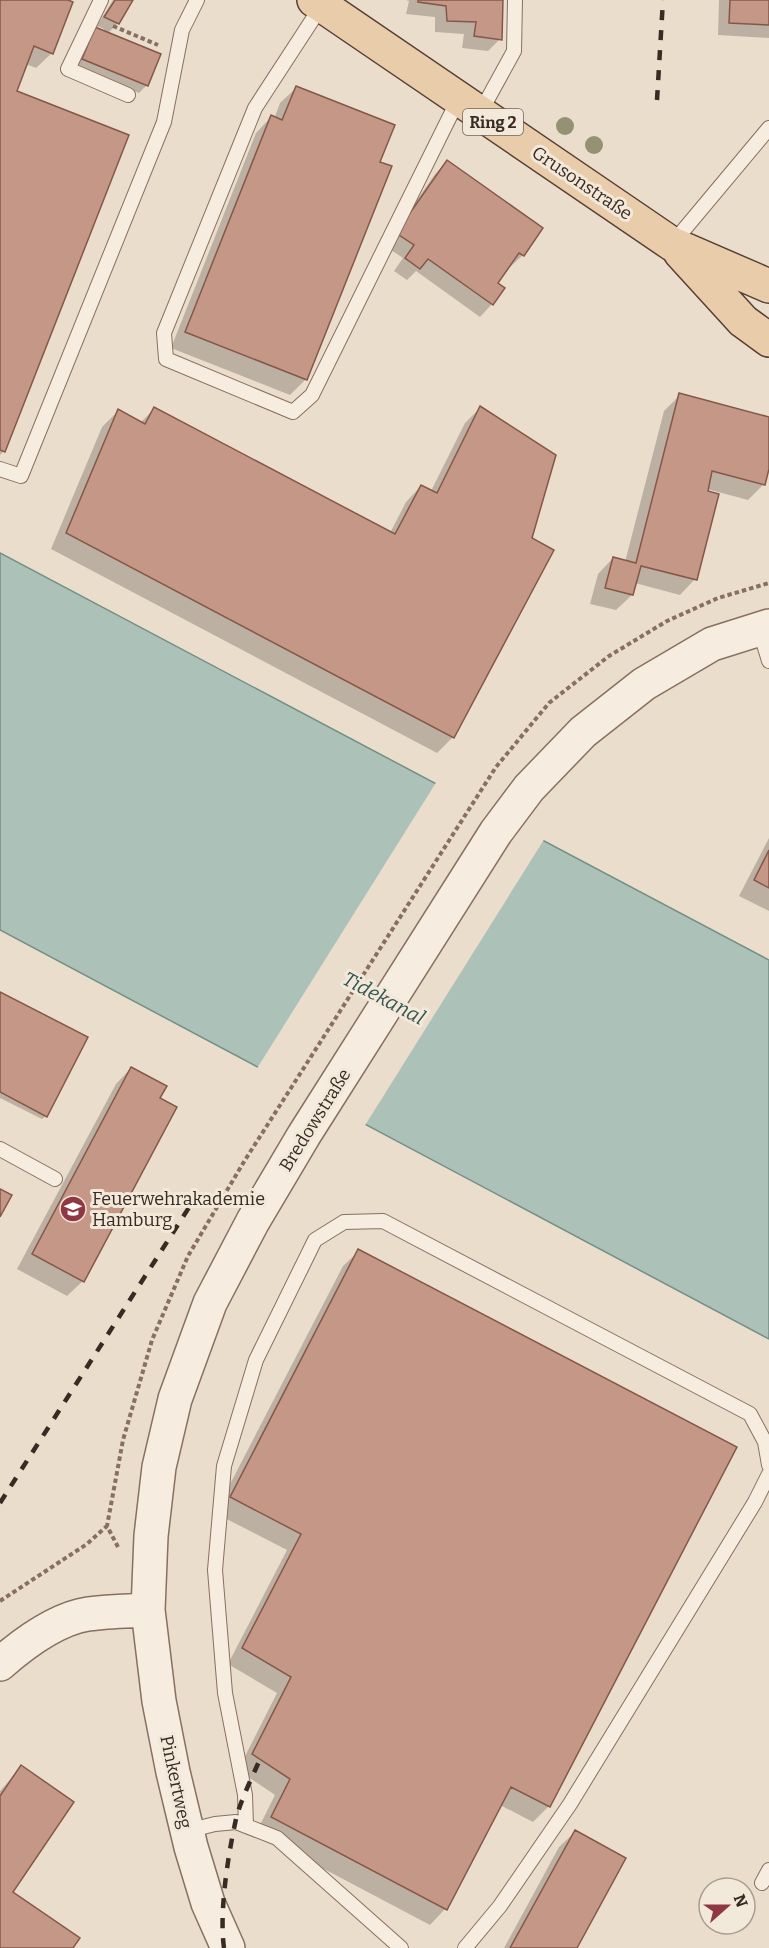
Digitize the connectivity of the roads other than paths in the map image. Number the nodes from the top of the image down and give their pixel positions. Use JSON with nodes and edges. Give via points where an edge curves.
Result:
{"nodes":[{"id":1,"x":101,"y":0,"type":"edge"},
{"id":2,"x":197,"y":0,"type":"edge"},
{"id":3,"x":516,"y":0,"type":"edge"},
{"id":4,"x":318,"y":3,"type":"edge"},
{"id":5,"x":128,"y":95,"type":"dead end"},
{"id":6,"x":469,"y":106,"type":"junction"},
{"id":7,"x":769,"y":128,"type":"edge"},
{"id":8,"x":672,"y":244,"type":"junction"},
{"id":9,"x":769,"y":286,"type":"edge"},
{"id":10,"x":769,"y":340,"type":"edge"},
{"id":11,"x":0,"y":469,"type":"edge"},
{"id":12,"x":764,"y":627,"type":"edge"},
{"id":13,"x":769,"y":661,"type":"edge"},
{"id":14,"x":0,"y":1149,"type":"edge"},
{"id":15,"x":55,"y":1179,"type":"dead end"},
{"id":16,"x":769,"y":1465,"type":"edge"},
{"id":17,"x":769,"y":1474,"type":"edge"},
{"id":18,"x":148,"y":1610,"type":"junction"},
{"id":19,"x":0,"y":1664,"type":"edge"},
{"id":20,"x":246,"y":1826,"type":"junction"},
{"id":21,"x":187,"y":1831,"type":"junction"},
{"id":22,"x":769,"y":1870,"type":"edge"},
{"id":23,"x":762,"y":1883,"type":"dead end"},
{"id":24,"x":228,"y":1948,"type":"edge"},
{"id":25,"x":401,"y":1948,"type":"edge"},
{"id":26,"x":465,"y":1948,"type":"edge"}],
"edges":[{"from":1,"to":5,"type":"lane","via":[[68,69]]},
{"from":2,"to":11,"type":"lane","via":[[182,30],[164,122],[21,476]]},
{"from":3,"to":6,"type":"lane","via":[[514,51]]},
{"from":4,"to":6,"type":"main road","name":"Grusonstraße","number":"Ring 2"},
{"from":4,"to":6,"type":"lane","via":[[255,108],[164,333],[166,359],[293,412],[312,395]]},
{"from":6,"to":8,"type":"main road","name":"Grusonstraße","number":"Ring 2"},
{"from":7,"to":8,"type":"lane"},
{"from":8,"to":9,"type":"main road","name":"Grusonstraße","number":"Ring 2"},
{"from":8,"to":10,"type":"main road","name":"Grusonstraße","number":"Ring 2","via":[[743,321]]},
{"from":12,"to":13,"type":"lane"},
{"from":12,"to":18,"type":"street","name":"Bredowstraße","via":[[712,644],[644,684],[583,732],[528,788],[496,832],[304,1135],[210,1303],[174,1399],[159,1467]]},
{"from":14,"to":15,"type":"lane"},
{"from":16,"to":20,"type":"lane","via":[[765,1442],[750,1414],[383,1221],[344,1222],[315,1240],[256,1360],[224,1466],[215,1570],[225,1693],[245,1795]]},
{"from":17,"to":26,"type":"lane","via":[[570,1804],[500,1906]]},
{"from":18,"to":19,"type":"street","via":[[86,1614],[23,1643]]},
{"from":18,"to":21,"type":"street","name":"Pinkertweg","via":[[159,1701]]},
{"from":20,"to":21,"type":"lane","via":[[236,1822]]},
{"from":20,"to":25,"type":"lane","via":[[277,1838]]},
{"from":21,"to":24,"type":"street","name":"Pinkertweg","via":[[208,1903]]},
{"from":22,"to":23,"type":"lane"}]}
